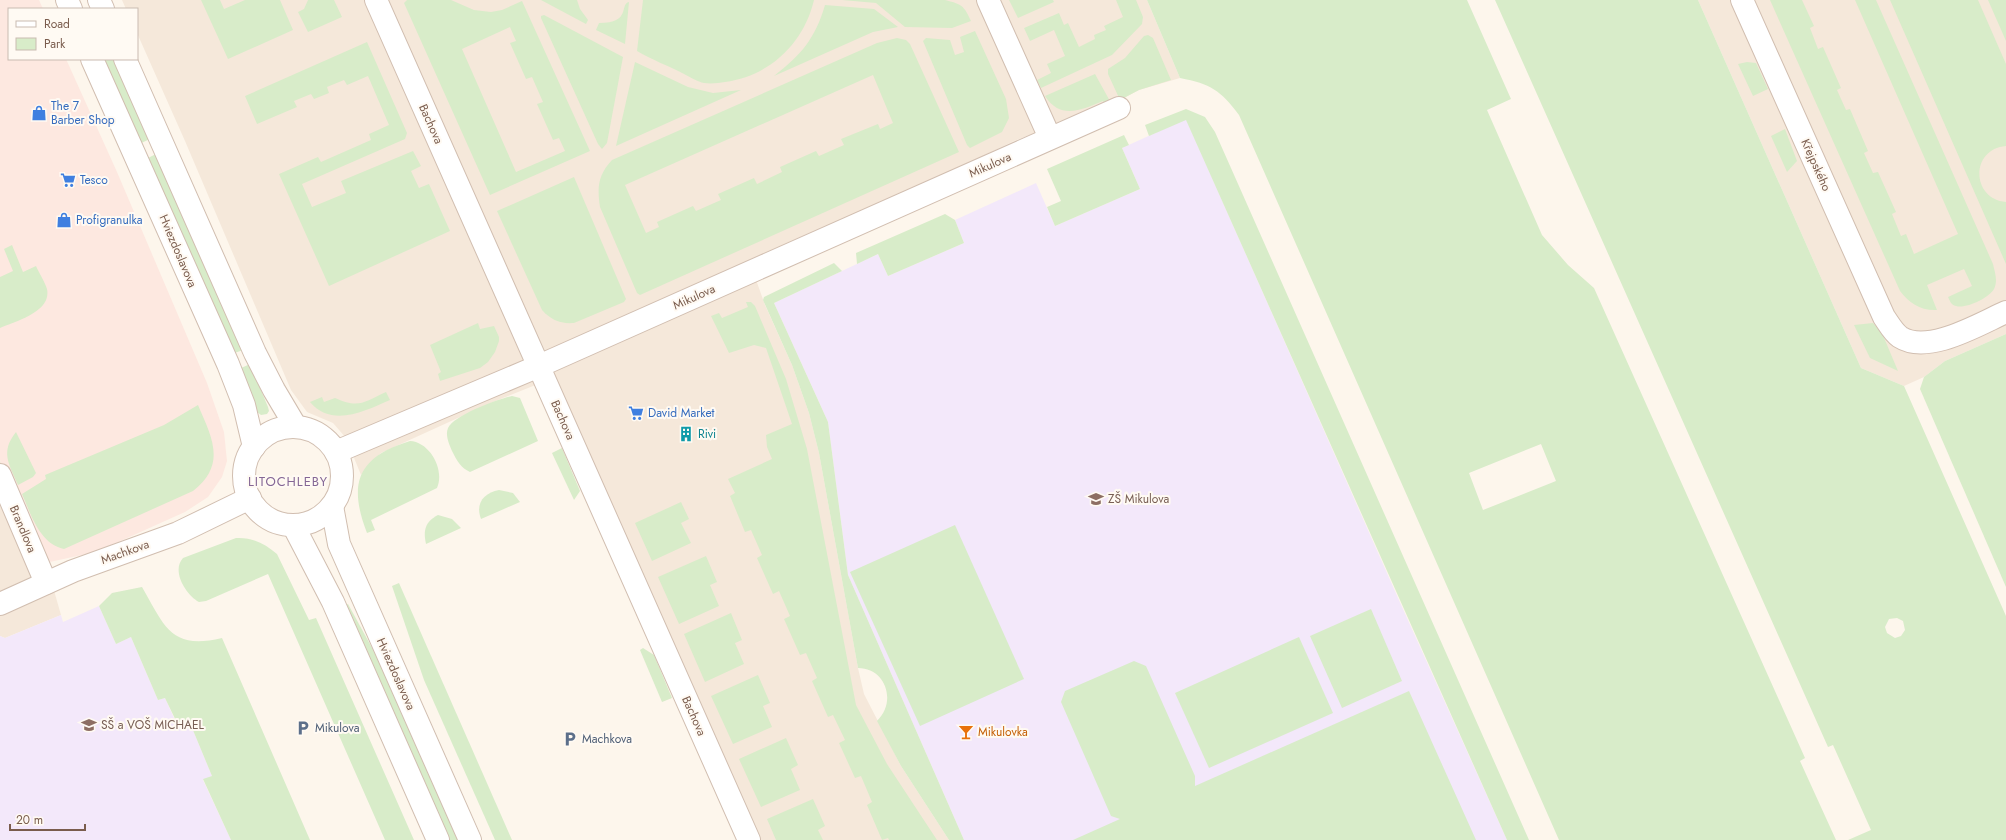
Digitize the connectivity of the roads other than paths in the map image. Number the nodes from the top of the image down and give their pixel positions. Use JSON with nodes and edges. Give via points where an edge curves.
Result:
{"nodes":[{"id":1,"x":376,"y":0,"type":"edge"},
{"id":2,"x":988,"y":0,"type":"edge"},
{"id":3,"x":1742,"y":0,"type":"edge"},
{"id":4,"x":92,"y":60,"type":"edge"},
{"id":5,"x":125,"y":60,"type":"edge"},
{"id":6,"x":1119,"y":108,"type":"dead end"},
{"id":7,"x":1050,"y":138,"type":"junction"},
{"id":8,"x":2006,"y":312,"type":"edge"},
{"id":9,"x":539,"y":366,"type":"junction"},
{"id":10,"x":296,"y":427,"type":"junction"},
{"id":11,"x":254,"y":447,"type":"junction"},
{"id":12,"x":336,"y":452,"type":"junction"},
{"id":13,"x":0,"y":475,"type":"edge"},
{"id":14,"x":250,"y":498,"type":"junction"},
{"id":15,"x":332,"y":506,"type":"junction"},
{"id":16,"x":293,"y":525,"type":"junction"},
{"id":17,"x":46,"y":583,"type":"junction"},
{"id":18,"x":0,"y":604,"type":"edge"},
{"id":19,"x":438,"y":840,"type":"edge"},
{"id":20,"x":470,"y":840,"type":"edge"},
{"id":21,"x":749,"y":840,"type":"edge"}],
"edges":[{"from":1,"to":9,"type":"street","name":"Bachova"},
{"from":2,"to":7,"type":"street"},
{"from":3,"to":8,"type":"street","name":"Křejpského","via":[[1884,317],[1892,328],[1900,337],[1920,343],[1958,333]]},
{"from":4,"to":11,"type":"street","name":"Hviezdoslavova","via":[[228,364],[244,405]]},
{"from":5,"to":10,"type":"street","via":[[255,353]]},
{"from":6,"to":7,"type":"street","name":"Mikulova"},
{"from":7,"to":9,"type":"street","name":"Mikulova"},
{"from":9,"to":12,"type":"street","name":"Mikulova"},
{"from":9,"to":21,"type":"street","name":"Bachova"},
{"from":10,"to":11,"type":"street","via":[[272,432]]},
{"from":10,"to":12,"type":"street","via":[[319,434]]},
{"from":11,"to":14,"type":"street","via":[[247,460],[245,476]]},
{"from":12,"to":15,"type":"street","via":[[342,480]]},
{"from":13,"to":17,"type":"street","name":"Brandlova"},
{"from":14,"to":16,"type":"street","via":[[268,518]]},
{"from":14,"to":17,"type":"street","name":"Machkova","via":[[178,533]]},
{"from":15,"to":16,"type":"street","via":[[315,520]]},
{"from":15,"to":20,"type":"street","name":"Hviezdoslavova","via":[[339,544]]},
{"from":16,"to":19,"type":"street","via":[[333,602]]},
{"from":17,"to":18,"type":"street","name":"Machkova"}]}
